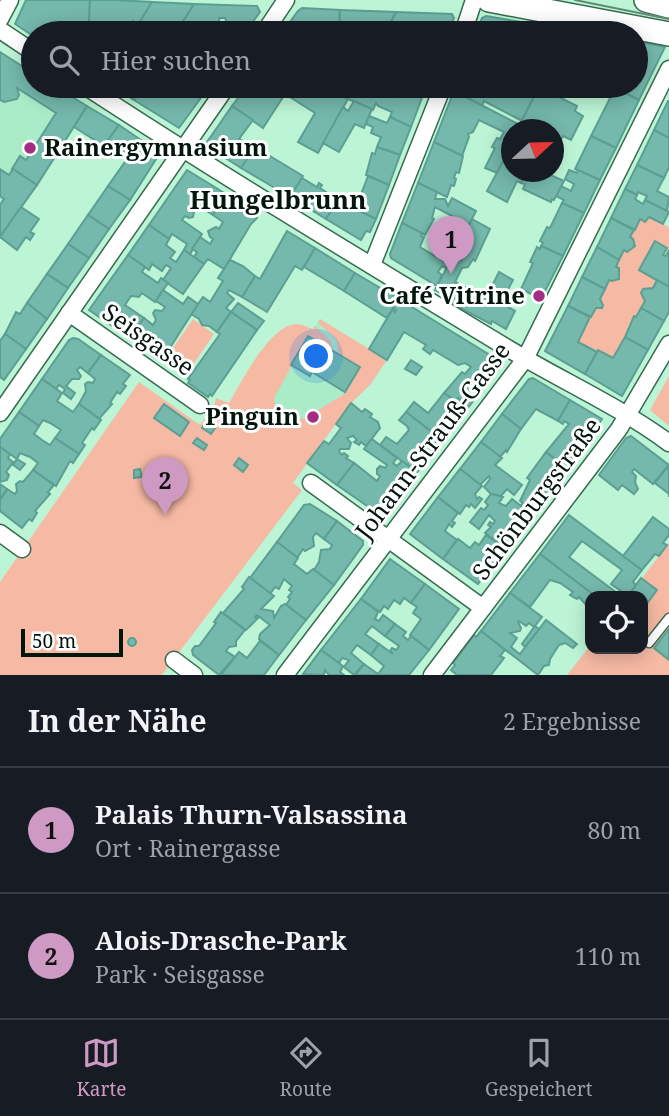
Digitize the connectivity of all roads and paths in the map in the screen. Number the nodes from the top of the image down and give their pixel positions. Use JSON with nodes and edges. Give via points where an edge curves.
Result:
{"nodes":[{"id":1,"x":10,"y":0,"type":"edge"},
{"id":2,"x":286,"y":0,"type":"edge"},
{"id":3,"x":474,"y":0,"type":"edge"},
{"id":4,"x":489,"y":0,"type":"edge"},
{"id":5,"x":646,"y":0,"type":"edge"},
{"id":6,"x":669,"y":6,"type":"edge"},
{"id":7,"x":0,"y":19,"type":"edge"},
{"id":8,"x":272,"y":21,"type":"edge"},
{"id":9,"x":467,"y":21,"type":"edge"},
{"id":10,"x":600,"y":21,"type":"edge"},
{"id":11,"x":0,"y":30,"type":"edge"},
{"id":12,"x":648,"y":30,"type":"edge"},
{"id":13,"x":669,"y":34,"type":"edge"},
{"id":14,"x":21,"y":44,"type":"edge"},
{"id":15,"x":669,"y":69,"type":"edge"},
{"id":16,"x":104,"y":98,"type":"edge"},
{"id":17,"x":219,"y":98,"type":"edge"},
{"id":18,"x":438,"y":98,"type":"edge"},
{"id":19,"x":183,"y":149,"type":"junction"},
{"id":20,"x":372,"y":265,"type":"junction"},
{"id":21,"x":69,"y":313,"type":"junction"},
{"id":22,"x":669,"y":344,"type":"edge"},
{"id":23,"x":525,"y":359,"type":"junction"},
{"id":24,"x":200,"y":405,"type":"dead end"},
{"id":25,"x":0,"y":413,"type":"edge"},
{"id":26,"x":629,"y":415,"type":"junction"},
{"id":27,"x":669,"y":443,"type":"edge"},
{"id":28,"x":311,"y":483,"type":"dead end"},
{"id":29,"x":0,"y":533,"type":"edge"},
{"id":30,"x":388,"y":539,"type":"junction"},
{"id":31,"x":22,"y":549,"type":"dead end"},
{"id":32,"x":483,"y":608,"type":"junction"},
{"id":33,"x":669,"y":618,"type":"edge"},
{"id":34,"x":649,"y":643,"type":"dead end"},
{"id":35,"x":174,"y":660,"type":"dead end"},
{"id":36,"x":194,"y":675,"type":"edge"},
{"id":37,"x":285,"y":675,"type":"edge"},
{"id":38,"x":432,"y":675,"type":"edge"}],
"edges":[{"from":1,"to":7,"type":"street"},
{"from":2,"to":8,"type":"street"},
{"from":3,"to":9,"type":"street"},
{"from":4,"to":10,"type":"main road"},
{"from":5,"to":6,"type":"main road"},
{"from":11,"to":14,"type":"street"},
{"from":12,"to":13,"type":"main road"},
{"from":15,"to":23,"type":"street","name":"Johann-Strauß-Gasse"},
{"from":16,"to":19,"type":"street"},
{"from":17,"to":19,"type":"street"},
{"from":18,"to":20,"type":"street"},
{"from":19,"to":20,"type":"street"},
{"from":19,"to":21,"type":"street"},
{"from":20,"to":23,"type":"street"},
{"from":21,"to":24,"type":"street","name":"Seisgasse"},
{"from":21,"to":25,"type":"street"},
{"from":22,"to":26,"type":"street","name":"Schönburgstraße"},
{"from":23,"to":26,"type":"street"},
{"from":23,"to":30,"type":"street","name":"Johann-Strauß-Gasse"},
{"from":26,"to":27,"type":"street"},
{"from":26,"to":32,"type":"street","name":"Schönburgstraße"},
{"from":28,"to":30,"type":"street"},
{"from":29,"to":31,"type":"street"},
{"from":30,"to":32,"type":"street"},
{"from":30,"to":37,"type":"street","name":"Johann-Strauß-Gasse"},
{"from":32,"to":38,"type":"street","name":"Schönburgstraße"},
{"from":33,"to":34,"type":"lane"},
{"from":35,"to":36,"type":"street"}]}
